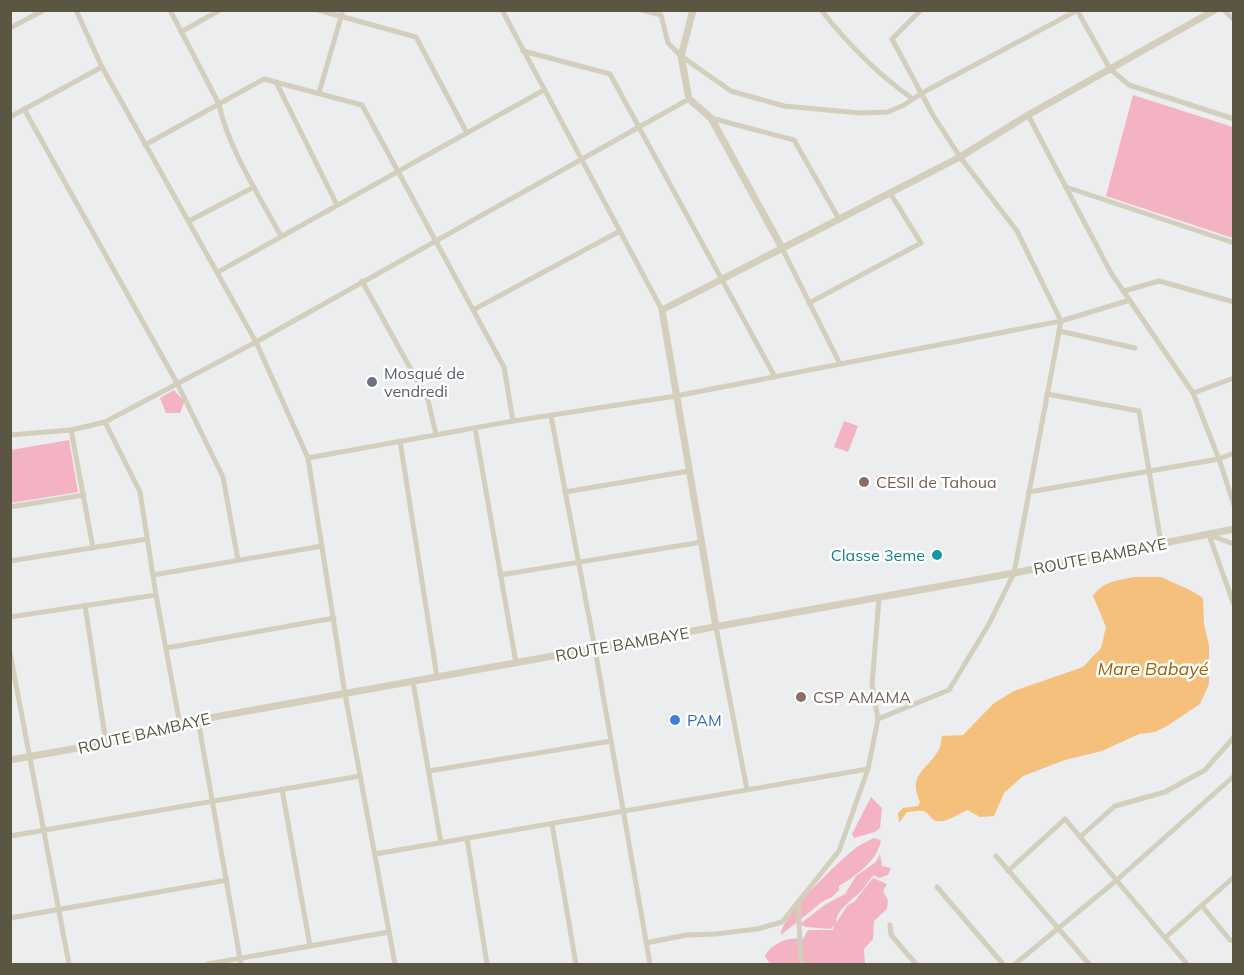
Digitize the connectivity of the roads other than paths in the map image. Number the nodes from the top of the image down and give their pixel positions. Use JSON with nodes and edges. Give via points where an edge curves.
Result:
{"nodes":[{"id":1,"x":44,"y":10,"type":"edge"},
{"id":2,"x":76,"y":10,"type":"edge"},
{"id":3,"x":170,"y":10,"type":"edge"},
{"id":4,"x":220,"y":10,"type":"edge"},
{"id":5,"x":318,"y":10,"type":"edge"},
{"id":6,"x":502,"y":10,"type":"edge"},
{"id":7,"x":642,"y":10,"type":"edge"},
{"id":8,"x":693,"y":10,"type":"edge"},
{"id":9,"x":820,"y":10,"type":"edge"},
{"id":10,"x":921,"y":10,"type":"edge"},
{"id":11,"x":1215,"y":10,"type":"edge"},
{"id":12,"x":1224,"y":10,"type":"edge"},
{"id":13,"x":1078,"y":11,"type":"edge"},
{"id":14,"x":342,"y":14,"type":"edge"},
{"id":15,"x":1233,"y":20,"type":"edge"},
{"id":16,"x":10,"y":28,"type":"edge"},
{"id":17,"x":181,"y":32,"type":"junction"},
{"id":18,"x":523,"y":51,"type":"junction"},
{"id":19,"x":681,"y":56,"type":"junction"},
{"id":20,"x":102,"y":67,"type":"junction"},
{"id":21,"x":1110,"y":69,"type":"junction"},
{"id":22,"x":276,"y":82,"type":"junction"},
{"id":23,"x":544,"y":90,"type":"junction"},
{"id":24,"x":319,"y":93,"type":"junction"},
{"id":25,"x":922,"y":93,"type":"junction"},
{"id":26,"x":689,"y":99,"type":"junction"},
{"id":27,"x":913,"y":99,"type":"junction"},
{"id":28,"x":219,"y":104,"type":"junction"},
{"id":29,"x":24,"y":109,"type":"junction"},
{"id":30,"x":1028,"y":115,"type":"junction"},
{"id":31,"x":10,"y":117,"type":"edge"},
{"id":32,"x":711,"y":118,"type":"junction"},
{"id":33,"x":1233,"y":119,"type":"edge"},
{"id":34,"x":639,"y":128,"type":"junction"},
{"id":35,"x":467,"y":133,"type":"junction"},
{"id":36,"x":145,"y":145,"type":"junction"},
{"id":37,"x":960,"y":157,"type":"junction"},
{"id":38,"x":580,"y":160,"type":"junction"},
{"id":39,"x":398,"y":171,"type":"junction"},
{"id":40,"x":254,"y":187,"type":"junction"},
{"id":41,"x":1066,"y":187,"type":"junction"},
{"id":42,"x":890,"y":193,"type":"junction"},
{"id":43,"x":338,"y":205,"type":"junction"},
{"id":44,"x":839,"y":219,"type":"junction"},
{"id":45,"x":189,"y":221,"type":"junction"},
{"id":46,"x":620,"y":231,"type":"junction"},
{"id":47,"x":282,"y":236,"type":"junction"},
{"id":48,"x":435,"y":241,"type":"junction"},
{"id":49,"x":1233,"y":243,"type":"edge"},
{"id":50,"x":782,"y":248,"type":"junction"},
{"id":51,"x":218,"y":272,"type":"junction"},
{"id":52,"x":721,"y":280,"type":"junction"},
{"id":53,"x":363,"y":281,"type":"junction"},
{"id":54,"x":1124,"y":291,"type":"junction"},
{"id":55,"x":1130,"y":300,"type":"junction"},
{"id":56,"x":1233,"y":302,"type":"edge"},
{"id":57,"x":809,"y":303,"type":"junction"},
{"id":58,"x":473,"y":310,"type":"junction"},
{"id":59,"x":662,"y":310,"type":"junction"},
{"id":60,"x":1060,"y":321,"type":"junction"},
{"id":61,"x":1059,"y":331,"type":"junction"},
{"id":62,"x":256,"y":342,"type":"junction"},
{"id":63,"x":1135,"y":348,"type":"dead end"},
{"id":64,"x":840,"y":364,"type":"junction"},
{"id":65,"x":775,"y":377,"type":"junction"},
{"id":66,"x":1233,"y":378,"type":"edge"},
{"id":67,"x":177,"y":383,"type":"junction"},
{"id":68,"x":1193,"y":393,"type":"junction"},
{"id":69,"x":1047,"y":394,"type":"junction"},
{"id":70,"x":676,"y":396,"type":"junction"},
{"id":71,"x":551,"y":416,"type":"junction"},
{"id":72,"x":513,"y":421,"type":"junction"},
{"id":73,"x":105,"y":422,"type":"junction"},
{"id":74,"x":475,"y":428,"type":"junction"},
{"id":75,"x":71,"y":430,"type":"junction"},
{"id":76,"x":436,"y":434,"type":"junction"},
{"id":77,"x":10,"y":435,"type":"edge"},
{"id":78,"x":400,"y":441,"type":"junction"},
{"id":79,"x":1233,"y":453,"type":"edge"},
{"id":80,"x":308,"y":458,"type":"junction"},
{"id":81,"x":1219,"y":459,"type":"junction"},
{"id":82,"x":1149,"y":470,"type":"junction"},
{"id":83,"x":689,"y":471,"type":"junction"},
{"id":84,"x":565,"y":492,"type":"junction"},
{"id":85,"x":1029,"y":492,"type":"junction"},
{"id":86,"x":84,"y":495,"type":"junction"},
{"id":87,"x":1233,"y":505,"type":"edge"},
{"id":88,"x":10,"y":507,"type":"edge"},
{"id":89,"x":1233,"y":529,"type":"edge"},
{"id":90,"x":1209,"y":535,"type":"junction"},
{"id":91,"x":147,"y":539,"type":"junction"},
{"id":92,"x":702,"y":542,"type":"junction"},
{"id":93,"x":1161,"y":543,"type":"junction"},
{"id":94,"x":1233,"y":544,"type":"edge"},
{"id":95,"x":322,"y":546,"type":"junction"},
{"id":96,"x":93,"y":548,"type":"junction"},
{"id":97,"x":238,"y":560,"type":"junction"},
{"id":98,"x":10,"y":561,"type":"edge"},
{"id":99,"x":578,"y":562,"type":"junction"},
{"id":100,"x":1014,"y":573,"type":"junction"},
{"id":101,"x":153,"y":575,"type":"junction"},
{"id":102,"x":500,"y":575,"type":"junction"},
{"id":103,"x":156,"y":595,"type":"junction"},
{"id":104,"x":879,"y":598,"type":"junction"},
{"id":105,"x":85,"y":605,"type":"junction"},
{"id":106,"x":1233,"y":605,"type":"edge"},
{"id":107,"x":10,"y":617,"type":"edge"},
{"id":108,"x":334,"y":618,"type":"junction"},
{"id":109,"x":716,"y":627,"type":"junction"},
{"id":110,"x":166,"y":648,"type":"junction"},
{"id":111,"x":595,"y":649,"type":"junction"},
{"id":112,"x":10,"y":653,"type":"edge"},
{"id":113,"x":516,"y":663,"type":"junction"},
{"id":114,"x":437,"y":677,"type":"junction"},
{"id":115,"x":413,"y":682,"type":"junction"},
{"id":116,"x":345,"y":694,"type":"junction"},
{"id":117,"x":878,"y":719,"type":"junction"},
{"id":118,"x":198,"y":720,"type":"junction"},
{"id":119,"x":180,"y":725,"type":"junction"},
{"id":120,"x":1233,"y":737,"type":"edge"},
{"id":121,"x":611,"y":741,"type":"junction"},
{"id":122,"x":106,"y":743,"type":"junction"},
{"id":123,"x":29,"y":757,"type":"junction"},
{"id":124,"x":10,"y":760,"type":"edge"},
{"id":125,"x":868,"y":769,"type":"junction"},
{"id":126,"x":429,"y":771,"type":"junction"},
{"id":127,"x":360,"y":776,"type":"junction"},
{"id":128,"x":1233,"y":776,"type":"edge"},
{"id":129,"x":282,"y":789,"type":"junction"},
{"id":130,"x":747,"y":790,"type":"junction"},
{"id":131,"x":213,"y":801,"type":"junction"},
{"id":132,"x":623,"y":811,"type":"junction"},
{"id":133,"x":552,"y":824,"type":"junction"},
{"id":134,"x":44,"y":830,"type":"junction"},
{"id":135,"x":10,"y":836,"type":"edge"},
{"id":136,"x":1080,"y":837,"type":"junction"},
{"id":137,"x":467,"y":838,"type":"junction"},
{"id":138,"x":441,"y":843,"type":"junction"},
{"id":139,"x":375,"y":854,"type":"junction"},
{"id":140,"x":996,"y":856,"type":"dead end"},
{"id":141,"x":1008,"y":871,"type":"junction"},
{"id":142,"x":1233,"y":877,"type":"edge"},
{"id":143,"x":1118,"y":879,"type":"junction"},
{"id":144,"x":227,"y":880,"type":"junction"},
{"id":145,"x":937,"y":887,"type":"dead end"},
{"id":146,"x":798,"y":902,"type":"junction"},
{"id":147,"x":1202,"y":906,"type":"junction"},
{"id":148,"x":59,"y":909,"type":"junction"},
{"id":149,"x":10,"y":918,"type":"edge"},
{"id":150,"x":890,"y":925,"type":"dead end"},
{"id":151,"x":1058,"y":929,"type":"junction"},
{"id":152,"x":389,"y":932,"type":"junction"},
{"id":153,"x":1166,"y":937,"type":"junction"},
{"id":154,"x":1233,"y":941,"type":"edge"},
{"id":155,"x":646,"y":943,"type":"junction"},
{"id":156,"x":310,"y":946,"type":"junction"},
{"id":157,"x":240,"y":962,"type":"edge"},
{"id":158,"x":69,"y":964,"type":"edge"},
{"id":159,"x":208,"y":964,"type":"edge"},
{"id":160,"x":395,"y":964,"type":"edge"},
{"id":161,"x":488,"y":964,"type":"edge"},
{"id":162,"x":576,"y":964,"type":"edge"},
{"id":163,"x":650,"y":964,"type":"edge"},
{"id":164,"x":801,"y":964,"type":"edge"},
{"id":165,"x":916,"y":964,"type":"edge"},
{"id":166,"x":1003,"y":964,"type":"edge"},
{"id":167,"x":1015,"y":964,"type":"edge"},
{"id":168,"x":1089,"y":964,"type":"edge"},
{"id":169,"x":1187,"y":964,"type":"edge"}],
"edges":[{"from":1,"to":16,"type":"street"},
{"from":2,"to":20,"type":"street"},
{"from":3,"to":17,"type":"street"},
{"from":4,"to":17,"type":"street"},
{"from":5,"to":14,"type":"street"},
{"from":6,"to":18,"type":"street"},
{"from":7,"to":19,"type":"street","via":[[661,15],[668,43]]},
{"from":8,"to":19,"type":"street"},
{"from":9,"to":27,"type":"street","via":[[884,79]]},
{"from":10,"to":25,"type":"street","via":[[892,39]]},
{"from":11,"to":21,"type":"street"},
{"from":12,"to":15,"type":"street"},
{"from":13,"to":21,"type":"street"},
{"from":13,"to":25,"type":"street"},
{"from":14,"to":24,"type":"street"},
{"from":14,"to":35,"type":"street","via":[[416,37]]},
{"from":17,"to":28,"type":"street"},
{"from":18,"to":23,"type":"street"},
{"from":18,"to":34,"type":"street","via":[[610,74]]},
{"from":19,"to":26,"type":"street"},
{"from":19,"to":27,"type":"street","via":[[731,91],[784,106],[888,112]]},
{"from":20,"to":29,"type":"street"},
{"from":20,"to":36,"type":"street"},
{"from":21,"to":30,"type":"street"},
{"from":21,"to":33,"type":"street","via":[[1129,85]]},
{"from":22,"to":24,"type":"street"},
{"from":22,"to":28,"type":"street","via":[[264,79]]},
{"from":22,"to":43,"type":"street"},
{"from":23,"to":35,"type":"street"},
{"from":23,"to":38,"type":"street"},
{"from":24,"to":39,"type":"street","via":[[362,105]]},
{"from":25,"to":27,"type":"street"},
{"from":25,"to":37,"type":"street"},
{"from":26,"to":32,"type":"street"},
{"from":26,"to":34,"type":"street"},
{"from":28,"to":36,"type":"street"},
{"from":28,"to":40,"type":"street","via":[[222,121]]},
{"from":29,"to":31,"type":"street"},
{"from":29,"to":67,"type":"street"},
{"from":30,"to":37,"type":"street"},
{"from":30,"to":41,"type":"street"},
{"from":32,"to":44,"type":"street","via":[[795,140]]},
{"from":32,"to":50,"type":"street"},
{"from":34,"to":38,"type":"street"},
{"from":34,"to":52,"type":"street"},
{"from":35,"to":39,"type":"street"},
{"from":36,"to":45,"type":"street"},
{"from":37,"to":42,"type":"street"},
{"from":37,"to":60,"type":"street","via":[[1017,231]]},
{"from":38,"to":46,"type":"street"},
{"from":38,"to":48,"type":"street"},
{"from":39,"to":43,"type":"street"},
{"from":39,"to":48,"type":"street"},
{"from":40,"to":45,"type":"street"},
{"from":40,"to":47,"type":"street"},
{"from":41,"to":49,"type":"street"},
{"from":41,"to":54,"type":"street"},
{"from":42,"to":44,"type":"street"},
{"from":42,"to":57,"type":"street","via":[[921,243]]},
{"from":43,"to":47,"type":"street"},
{"from":44,"to":50,"type":"street"},
{"from":45,"to":51,"type":"street"},
{"from":46,"to":58,"type":"street"},
{"from":46,"to":59,"type":"street"},
{"from":47,"to":51,"type":"street"},
{"from":48,"to":53,"type":"street"},
{"from":48,"to":58,"type":"street"},
{"from":50,"to":52,"type":"street"},
{"from":50,"to":57,"type":"street"},
{"from":51,"to":62,"type":"street"},
{"from":52,"to":59,"type":"street"},
{"from":52,"to":65,"type":"street"},
{"from":53,"to":62,"type":"street"},
{"from":53,"to":76,"type":"street","via":[[428,400]]},
{"from":54,"to":55,"type":"street"},
{"from":54,"to":56,"type":"street","via":[[1158,281]]},
{"from":55,"to":60,"type":"street"},
{"from":55,"to":68,"type":"street"},
{"from":57,"to":64,"type":"street"},
{"from":58,"to":72,"type":"street","via":[[504,367]]},
{"from":59,"to":70,"type":"street"},
{"from":60,"to":61,"type":"street"},
{"from":60,"to":64,"type":"street"},
{"from":61,"to":63,"type":"street"},
{"from":61,"to":69,"type":"street"},
{"from":62,"to":67,"type":"street"},
{"from":62,"to":80,"type":"street"},
{"from":64,"to":65,"type":"street"},
{"from":65,"to":70,"type":"street"},
{"from":66,"to":68,"type":"street"},
{"from":67,"to":73,"type":"street"},
{"from":67,"to":97,"type":"street","via":[[222,477]]},
{"from":68,"to":81,"type":"street"},
{"from":69,"to":82,"type":"street","via":[[1139,411]]},
{"from":69,"to":85,"type":"street"},
{"from":70,"to":71,"type":"street"},
{"from":70,"to":83,"type":"street"},
{"from":71,"to":72,"type":"street"},
{"from":71,"to":84,"type":"street"},
{"from":72,"to":74,"type":"street"},
{"from":73,"to":75,"type":"street"},
{"from":73,"to":91,"type":"street","via":[[140,492]]},
{"from":74,"to":76,"type":"street"},
{"from":74,"to":102,"type":"street"},
{"from":75,"to":77,"type":"street"},
{"from":75,"to":86,"type":"street"},
{"from":76,"to":78,"type":"street"},
{"from":78,"to":80,"type":"street"},
{"from":78,"to":114,"type":"street"},
{"from":79,"to":81,"type":"street"},
{"from":80,"to":95,"type":"street"},
{"from":81,"to":82,"type":"street"},
{"from":81,"to":87,"type":"street"},
{"from":82,"to":85,"type":"street"},
{"from":82,"to":93,"type":"street"},
{"from":83,"to":84,"type":"street"},
{"from":83,"to":92,"type":"street"},
{"from":84,"to":99,"type":"street"},
{"from":85,"to":100,"type":"street"},
{"from":86,"to":88,"type":"street"},
{"from":86,"to":96,"type":"street"},
{"from":89,"to":90,"type":"street","name":"ROUTE BAMBAYE"},
{"from":90,"to":93,"type":"street","name":"ROUTE BAMBAYE"},
{"from":90,"to":94,"type":"street"},
{"from":90,"to":106,"type":"street"},
{"from":91,"to":96,"type":"street"},
{"from":91,"to":101,"type":"street"},
{"from":92,"to":99,"type":"street"},
{"from":92,"to":109,"type":"street"},
{"from":93,"to":100,"type":"street","name":"ROUTE BAMBAYE"},
{"from":95,"to":97,"type":"street"},
{"from":95,"to":108,"type":"street"},
{"from":96,"to":98,"type":"street"},
{"from":97,"to":101,"type":"street"},
{"from":99,"to":102,"type":"street"},
{"from":99,"to":111,"type":"street"},
{"from":100,"to":104,"type":"street","name":"ROUTE BAMBAYE"},
{"from":100,"to":117,"type":"street","via":[[949,690]]},
{"from":101,"to":103,"type":"street"},
{"from":102,"to":113,"type":"street"},
{"from":103,"to":105,"type":"street"},
{"from":103,"to":110,"type":"street"},
{"from":104,"to":109,"type":"street","name":"ROUTE BAMBAYE"},
{"from":104,"to":117,"type":"street","via":[[872,686]]},
{"from":105,"to":107,"type":"street"},
{"from":105,"to":122,"type":"street"},
{"from":108,"to":110,"type":"street"},
{"from":108,"to":116,"type":"street"},
{"from":109,"to":111,"type":"street","name":"ROUTE BAMBAYE"},
{"from":109,"to":130,"type":"street"},
{"from":110,"to":119,"type":"street"},
{"from":111,"to":113,"type":"street","name":"ROUTE BAMBAYE"},
{"from":111,"to":121,"type":"street"},
{"from":112,"to":123,"type":"street"},
{"from":113,"to":114,"type":"street","name":"ROUTE BAMBAYE"},
{"from":114,"to":115,"type":"street","name":"ROUTE BAMBAYE"},
{"from":115,"to":116,"type":"street","name":"ROUTE BAMBAYE"},
{"from":115,"to":126,"type":"street"},
{"from":116,"to":118,"type":"street","name":"ROUTE BAMBAYE"},
{"from":116,"to":127,"type":"street"},
{"from":117,"to":125,"type":"street"},
{"from":118,"to":119,"type":"street","name":"ROUTE BAMBAYE"},
{"from":118,"to":131,"type":"street"},
{"from":119,"to":122,"type":"street","name":"ROUTE BAMBAYE"},
{"from":120,"to":136,"type":"street","via":[[1205,770],[1165,792],[1115,806]]},
{"from":121,"to":126,"type":"street"},
{"from":121,"to":132,"type":"street"},
{"from":122,"to":123,"type":"street","name":"ROUTE BAMBAYE"},
{"from":123,"to":124,"type":"street","name":"ROUTE BAMBAYE"},
{"from":123,"to":134,"type":"street"},
{"from":125,"to":130,"type":"street"},
{"from":125,"to":146,"type":"street","via":[[839,851]]},
{"from":126,"to":138,"type":"street"},
{"from":127,"to":129,"type":"street"},
{"from":127,"to":139,"type":"street"},
{"from":128,"to":143,"type":"street"},
{"from":129,"to":131,"type":"street"},
{"from":129,"to":156,"type":"street"},
{"from":130,"to":132,"type":"street"},
{"from":131,"to":134,"type":"street"},
{"from":131,"to":144,"type":"street"},
{"from":132,"to":133,"type":"street"},
{"from":132,"to":155,"type":"street"},
{"from":133,"to":137,"type":"street"},
{"from":133,"to":162,"type":"street"},
{"from":134,"to":135,"type":"street"},
{"from":134,"to":148,"type":"street"},
{"from":136,"to":141,"type":"street","via":[[1065,819]]},
{"from":136,"to":143,"type":"street"},
{"from":137,"to":138,"type":"street"},
{"from":137,"to":161,"type":"street"},
{"from":138,"to":139,"type":"street"},
{"from":139,"to":152,"type":"street"},
{"from":140,"to":141,"type":"street"},
{"from":141,"to":151,"type":"street"},
{"from":142,"to":147,"type":"street"},
{"from":143,"to":151,"type":"street"},
{"from":143,"to":153,"type":"street"},
{"from":144,"to":148,"type":"street"},
{"from":144,"to":157,"type":"street"},
{"from":145,"to":166,"type":"street"},
{"from":146,"to":155,"type":"street","via":[[782,922],[774,925]]},
{"from":146,"to":164,"type":"street"},
{"from":147,"to":153,"type":"street"},
{"from":147,"to":154,"type":"street"},
{"from":148,"to":149,"type":"street"},
{"from":148,"to":158,"type":"street"},
{"from":150,"to":165,"type":"street","via":[[891,935]]},
{"from":151,"to":167,"type":"street"},
{"from":151,"to":168,"type":"street"},
{"from":152,"to":156,"type":"street"},
{"from":152,"to":160,"type":"street"},
{"from":153,"to":169,"type":"street"},
{"from":155,"to":163,"type":"street"},
{"from":156,"to":157,"type":"street"},
{"from":157,"to":159,"type":"street"}]}
